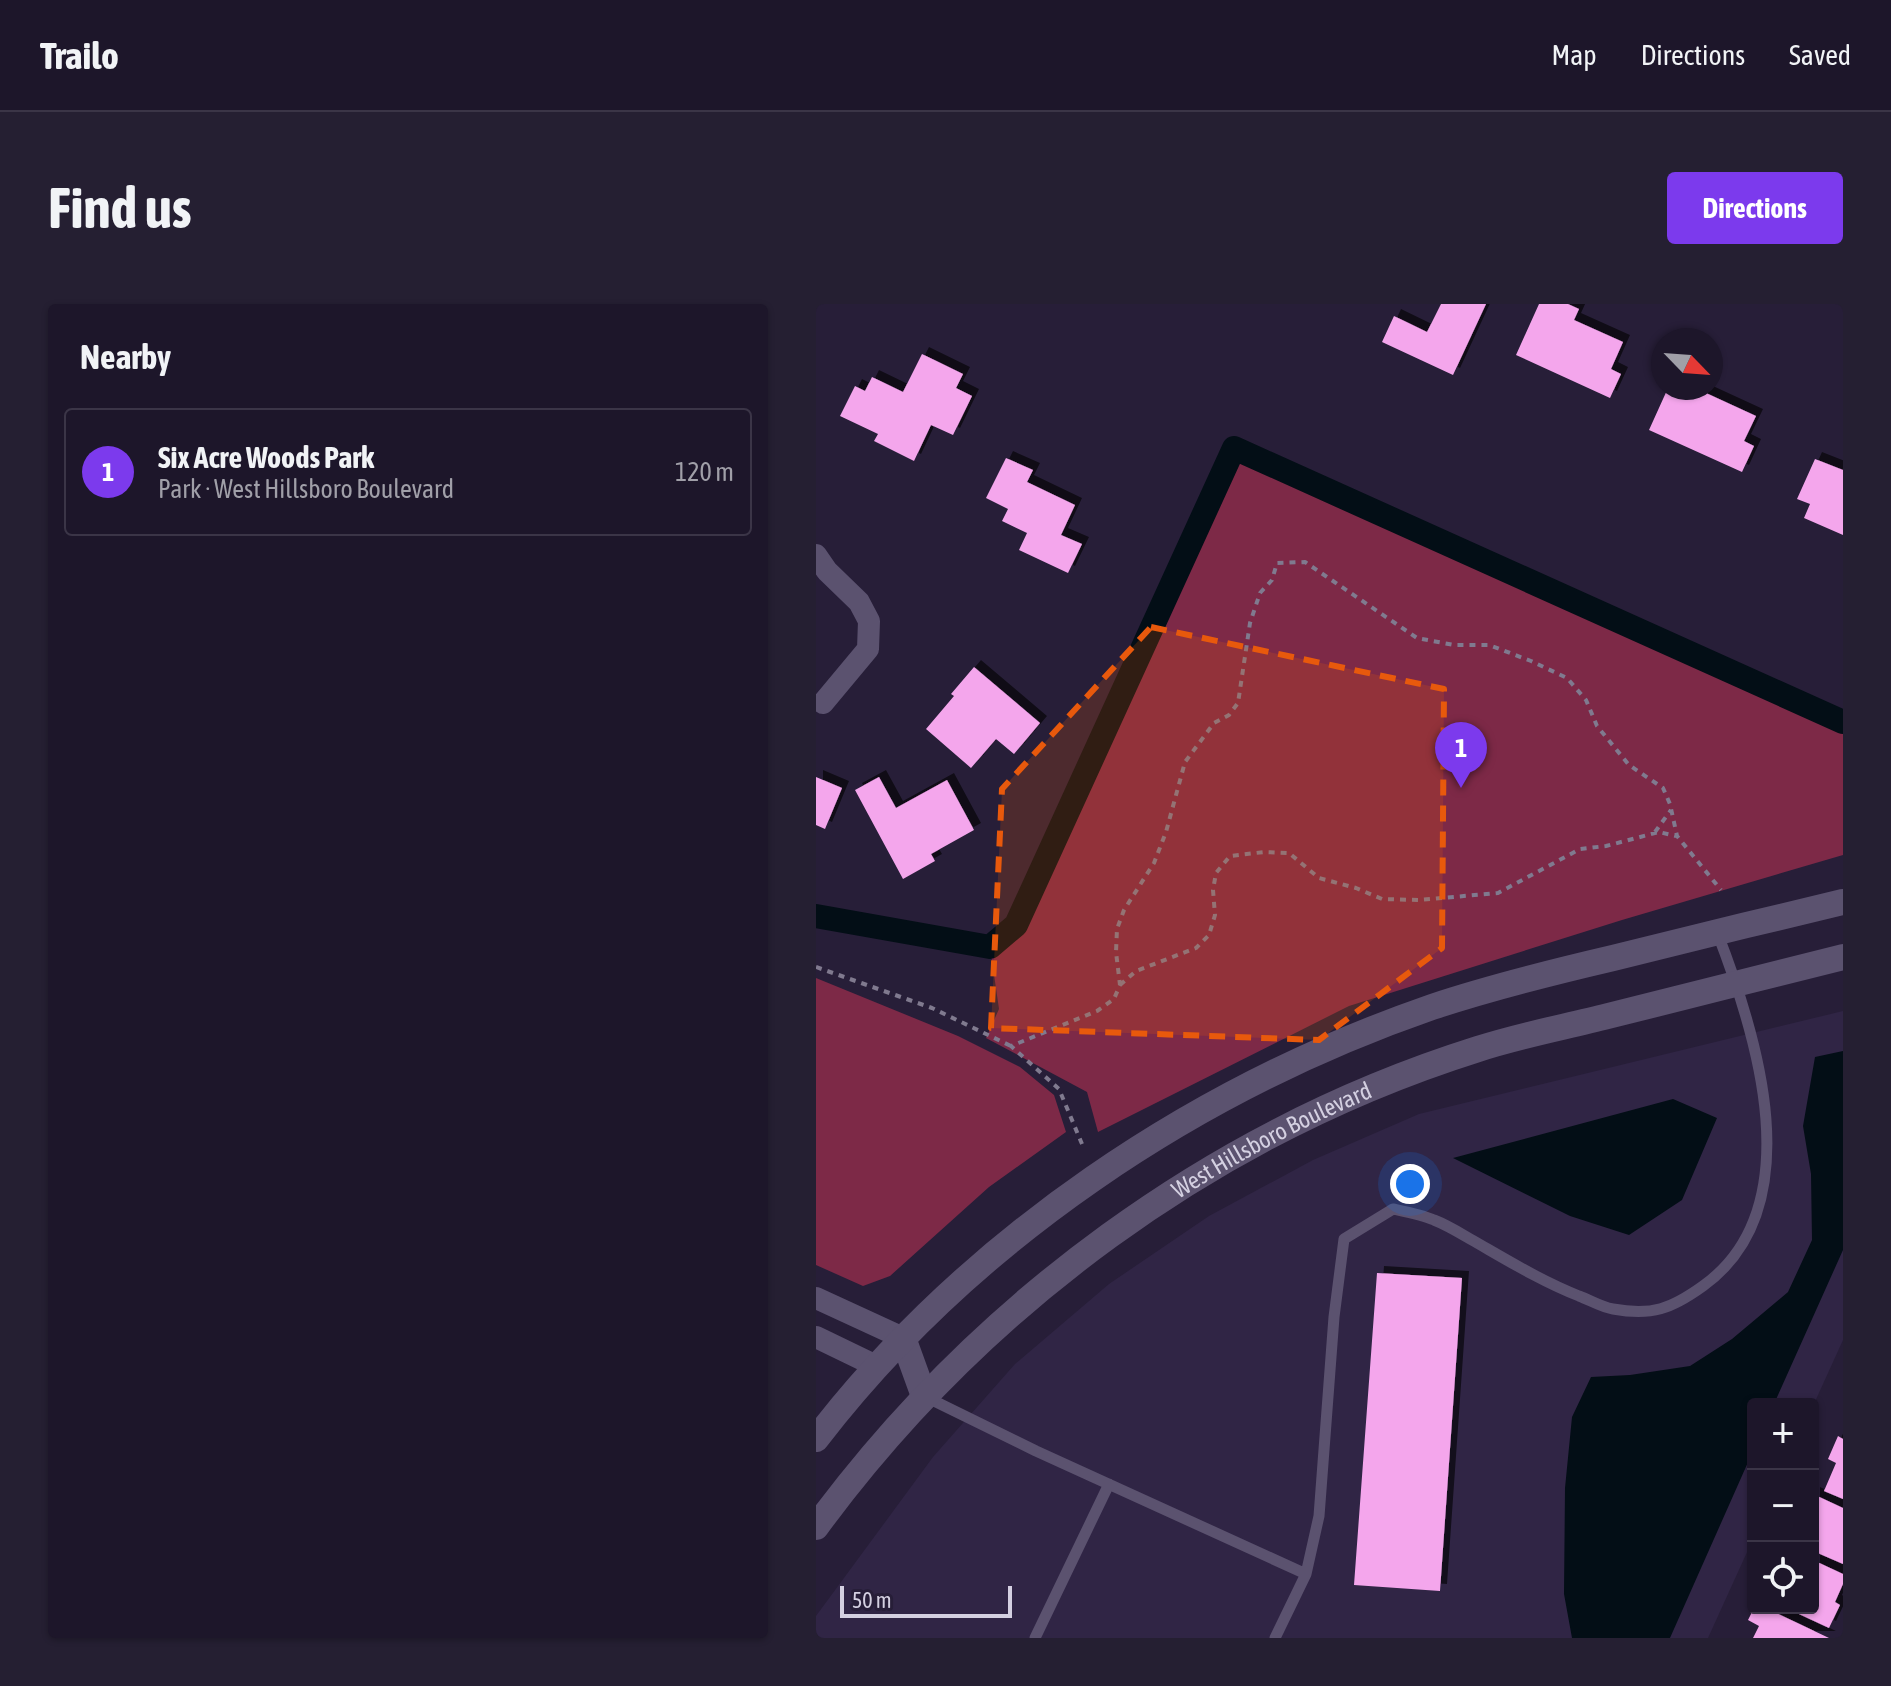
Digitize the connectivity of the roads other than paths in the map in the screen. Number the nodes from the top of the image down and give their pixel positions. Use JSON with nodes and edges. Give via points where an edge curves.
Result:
{"nodes":[{"id":1,"x":816,"y":555,"type":"edge"},
{"id":2,"x":823,"y":703,"type":"dead end"},
{"id":3,"x":1843,"y":902,"type":"edge"},
{"id":4,"x":1717,"y":932,"type":"junction"},
{"id":5,"x":1843,"y":957,"type":"edge"},
{"id":6,"x":1737,"y":984,"type":"junction"},
{"id":7,"x":816,"y":1298,"type":"edge"},
{"id":8,"x":816,"y":1337,"type":"edge"},
{"id":9,"x":903,"y":1338,"type":"junction"},
{"id":10,"x":876,"y":1366,"type":"junction"},
{"id":11,"x":924,"y":1396,"type":"junction"},
{"id":12,"x":816,"y":1439,"type":"edge"},
{"id":13,"x":1109,"y":1484,"type":"junction"},
{"id":14,"x":816,"y":1527,"type":"edge"},
{"id":15,"x":1306,"y":1574,"type":"junction"},
{"id":16,"x":1035,"y":1638,"type":"edge"},
{"id":17,"x":1275,"y":1638,"type":"edge"}],
"edges":[{"from":1,"to":2,"type":"street","via":[[859,602],[869,621],[868,649]]},
{"from":3,"to":4,"type":"street"},
{"from":4,"to":6,"type":"lane"},
{"from":4,"to":9,"type":"street","via":[[1435,1006],[1267,1076],[1067,1197]]},
{"from":5,"to":6,"type":"street","name":"West Hillsboro Boulevard"},
{"from":6,"to":11,"type":"street","name":"West Hillsboro Boulevard","via":[[1479,1049],[1395,1078],[1290,1126],[1204,1172],[1111,1234],[1024,1303]]},
{"from":6,"to":15,"type":"lane","via":[[1759,1065],[1766,1170],[1761,1199],[1741,1247],[1722,1272],[1688,1297],[1656,1312],[1611,1309],[1556,1287],[1435,1220],[1393,1209],[1344,1239],[1319,1516]]},
{"from":7,"to":9,"type":"street"},
{"from":8,"to":10,"type":"street"},
{"from":9,"to":10,"type":"street"},
{"from":9,"to":11,"type":"street"},
{"from":10,"to":11,"type":"street"},
{"from":10,"to":12,"type":"street"},
{"from":11,"to":13,"type":"lane"},
{"from":11,"to":14,"type":"street","name":"West Hillsboro Boulevard"},
{"from":13,"to":15,"type":"lane"},
{"from":13,"to":16,"type":"lane"},
{"from":15,"to":17,"type":"lane"}]}
